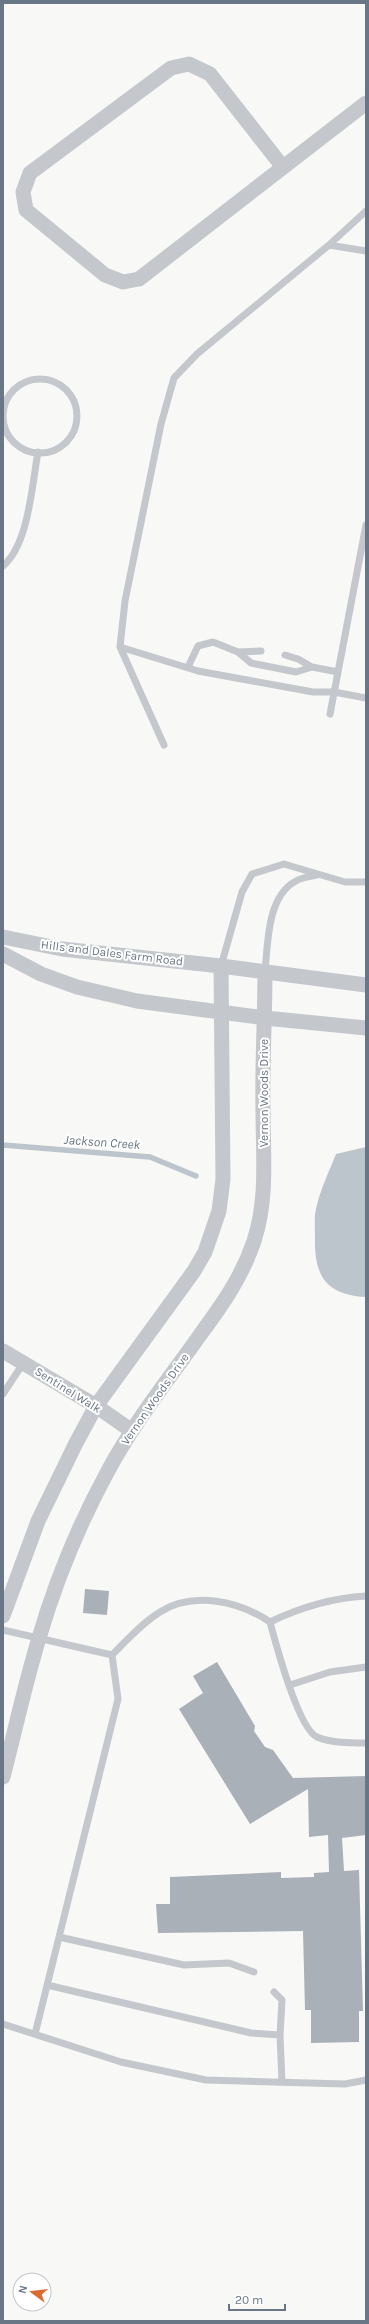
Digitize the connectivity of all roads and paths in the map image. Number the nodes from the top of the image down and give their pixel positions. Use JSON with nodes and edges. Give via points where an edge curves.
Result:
{"nodes":[{"id":1,"x":366,"y":103,"type":"edge"},
{"id":2,"x":282,"y":166,"type":"junction"},
{"id":3,"x":366,"y":211,"type":"edge"},
{"id":4,"x":329,"y":245,"type":"junction"},
{"id":5,"x":366,"y":251,"type":"edge"},
{"id":6,"x":38,"y":452,"type":"junction"},
{"id":7,"x":366,"y":525,"type":"edge"},
{"id":8,"x":3,"y":566,"type":"edge"},
{"id":9,"x":120,"y":647,"type":"junction"},
{"id":10,"x":261,"y":651,"type":"dead end"},
{"id":11,"x":238,"y":652,"type":"junction"},
{"id":12,"x":285,"y":655,"type":"dead end"},
{"id":13,"x":188,"y":667,"type":"junction"},
{"id":14,"x":312,"y":667,"type":"junction"},
{"id":15,"x":338,"y":672,"type":"junction"},
{"id":16,"x":334,"y":692,"type":"junction"},
{"id":17,"x":366,"y":698,"type":"edge"},
{"id":18,"x":330,"y":714,"type":"dead end"},
{"id":19,"x":164,"y":745,"type":"dead end"},
{"id":20,"x":317,"y":875,"type":"junction"},
{"id":21,"x":366,"y":882,"type":"edge"},
{"id":22,"x":3,"y":937,"type":"edge"},
{"id":23,"x":3,"y":954,"type":"edge"},
{"id":24,"x":221,"y":966,"type":"junction"},
{"id":25,"x":265,"y":971,"type":"junction"},
{"id":26,"x":366,"y":985,"type":"edge"},
{"id":27,"x":221,"y":1011,"type":"junction"},
{"id":28,"x":265,"y":1018,"type":"junction"},
{"id":29,"x":366,"y":1028,"type":"edge"},
{"id":30,"x":3,"y":1352,"type":"edge"},
{"id":31,"x":24,"y":1362,"type":"junction"},
{"id":32,"x":3,"y":1394,"type":"edge"},
{"id":33,"x":96,"y":1406,"type":"junction"},
{"id":34,"x":132,"y":1431,"type":"junction"},
{"id":35,"x":366,"y":1596,"type":"edge"},
{"id":36,"x":3,"y":1616,"type":"edge"},
{"id":37,"x":270,"y":1622,"type":"junction"},
{"id":38,"x":3,"y":1630,"type":"edge"},
{"id":39,"x":39,"y":1638,"type":"junction"},
{"id":40,"x":112,"y":1655,"type":"junction"},
{"id":41,"x":366,"y":1667,"type":"edge"},
{"id":42,"x":290,"y":1685,"type":"junction"},
{"id":43,"x":366,"y":1743,"type":"edge"},
{"id":44,"x":3,"y":1777,"type":"edge"},
{"id":45,"x":59,"y":1937,"type":"junction"},
{"id":46,"x":254,"y":1972,"type":"dead end"},
{"id":47,"x":47,"y":1985,"type":"junction"},
{"id":48,"x":274,"y":1992,"type":"dead end"},
{"id":49,"x":3,"y":2024,"type":"edge"},
{"id":50,"x":35,"y":2034,"type":"junction"},
{"id":51,"x":280,"y":2035,"type":"junction"},
{"id":52,"x":366,"y":2080,"type":"edge"},
{"id":53,"x":282,"y":2082,"type":"junction"}],
"edges":[{"from":1,"to":2,"type":"street"},
{"from":2,"to":2,"type":"street","via":[[139,279],[123,282],[105,275],[26,210],[23,192],[30,173],[171,68],[189,64],[210,74]]},
{"from":3,"to":4,"type":"lane"},
{"from":4,"to":5,"type":"lane"},
{"from":4,"to":9,"type":"lane","via":[[197,354],[174,378],[125,601]]},
{"from":6,"to":6,"type":"lane","via":[[20,447],[11,439],[3,416],[5,404],[20,385],[42,379],[65,388],[74,403],[77,421],[73,433],[65,443],[55,450]]},
{"from":6,"to":8,"type":"lane","via":[[19,544]]},
{"from":7,"to":15,"type":"lane"},
{"from":9,"to":13,"type":"lane"},
{"from":9,"to":19,"type":"lane"},
{"from":10,"to":11,"type":"lane"},
{"from":11,"to":13,"type":"lane","via":[[213,642],[198,646]]},
{"from":11,"to":14,"type":"lane","via":[[251,663],[296,672]]},
{"from":12,"to":14,"type":"lane"},
{"from":13,"to":16,"type":"lane","via":[[313,692]]},
{"from":14,"to":15,"type":"lane"},
{"from":15,"to":16,"type":"lane"},
{"from":16,"to":17,"type":"lane"},
{"from":16,"to":18,"type":"lane"},
{"from":20,"to":21,"type":"lane","via":[[345,882]]},
{"from":20,"to":24,"type":"lane","via":[[284,864],[252,874],[242,892]]},
{"from":20,"to":25,"type":"lane","via":[[296,880],[281,894],[272,919]]},
{"from":22,"to":24,"type":"street","name":"Hills and Dales Farm Road","via":[[62,949]]},
{"from":23,"to":27,"type":"street","via":[[41,974],[77,987],[137,1001]]},
{"from":24,"to":25,"type":"street"},
{"from":24,"to":27,"type":"street"},
{"from":25,"to":26,"type":"street"},
{"from":25,"to":28,"type":"street","name":"Vernon Woods Drive"},
{"from":27,"to":28,"type":"street"},
{"from":27,"to":33,"type":"street","via":[[223,1179],[219,1211],[213,1232],[194,1271]]},
{"from":28,"to":29,"type":"street"},
{"from":28,"to":34,"type":"street","name":"Vernon Woods Drive","via":[[265,1177],[261,1212],[248,1258],[229,1295]]},
{"from":30,"to":31,"type":"street","name":"Sentinel Walk"},
{"from":31,"to":32,"type":"lane"},
{"from":31,"to":33,"type":"street","name":"Sentinel Walk"},
{"from":33,"to":34,"type":"street","name":"Sentinel Walk"},
{"from":33,"to":36,"type":"street","via":[[38,1521]]},
{"from":34,"to":39,"type":"street","name":"Vernon Woods Drive","via":[[109,1468],[90,1507]]},
{"from":35,"to":37,"type":"lane","via":[[309,1605]]},
{"from":37,"to":40,"type":"lane","via":[[235,1604],[207,1600],[191,1602],[160,1611],[136,1630]]},
{"from":37,"to":42,"type":"lane"},
{"from":38,"to":39,"type":"lane"},
{"from":39,"to":40,"type":"lane"},
{"from":39,"to":44,"type":"street","name":"Vernon Woods Drive"},
{"from":40,"to":45,"type":"lane","via":[[118,1699]]},
{"from":41,"to":42,"type":"lane","via":[[330,1672]]},
{"from":42,"to":43,"type":"lane","via":[[308,1729],[317,1736]]},
{"from":45,"to":46,"type":"lane","via":[[184,1965],[229,1963]]},
{"from":45,"to":47,"type":"lane"},
{"from":47,"to":50,"type":"lane"},
{"from":47,"to":51,"type":"lane","via":[[251,2032]]},
{"from":48,"to":51,"type":"lane","via":[[282,2000]]},
{"from":49,"to":50,"type":"lane"},
{"from":50,"to":53,"type":"lane","via":[[121,2062],[206,2080]]},
{"from":51,"to":53,"type":"lane"},
{"from":52,"to":53,"type":"lane","via":[[345,2084]]}]}
